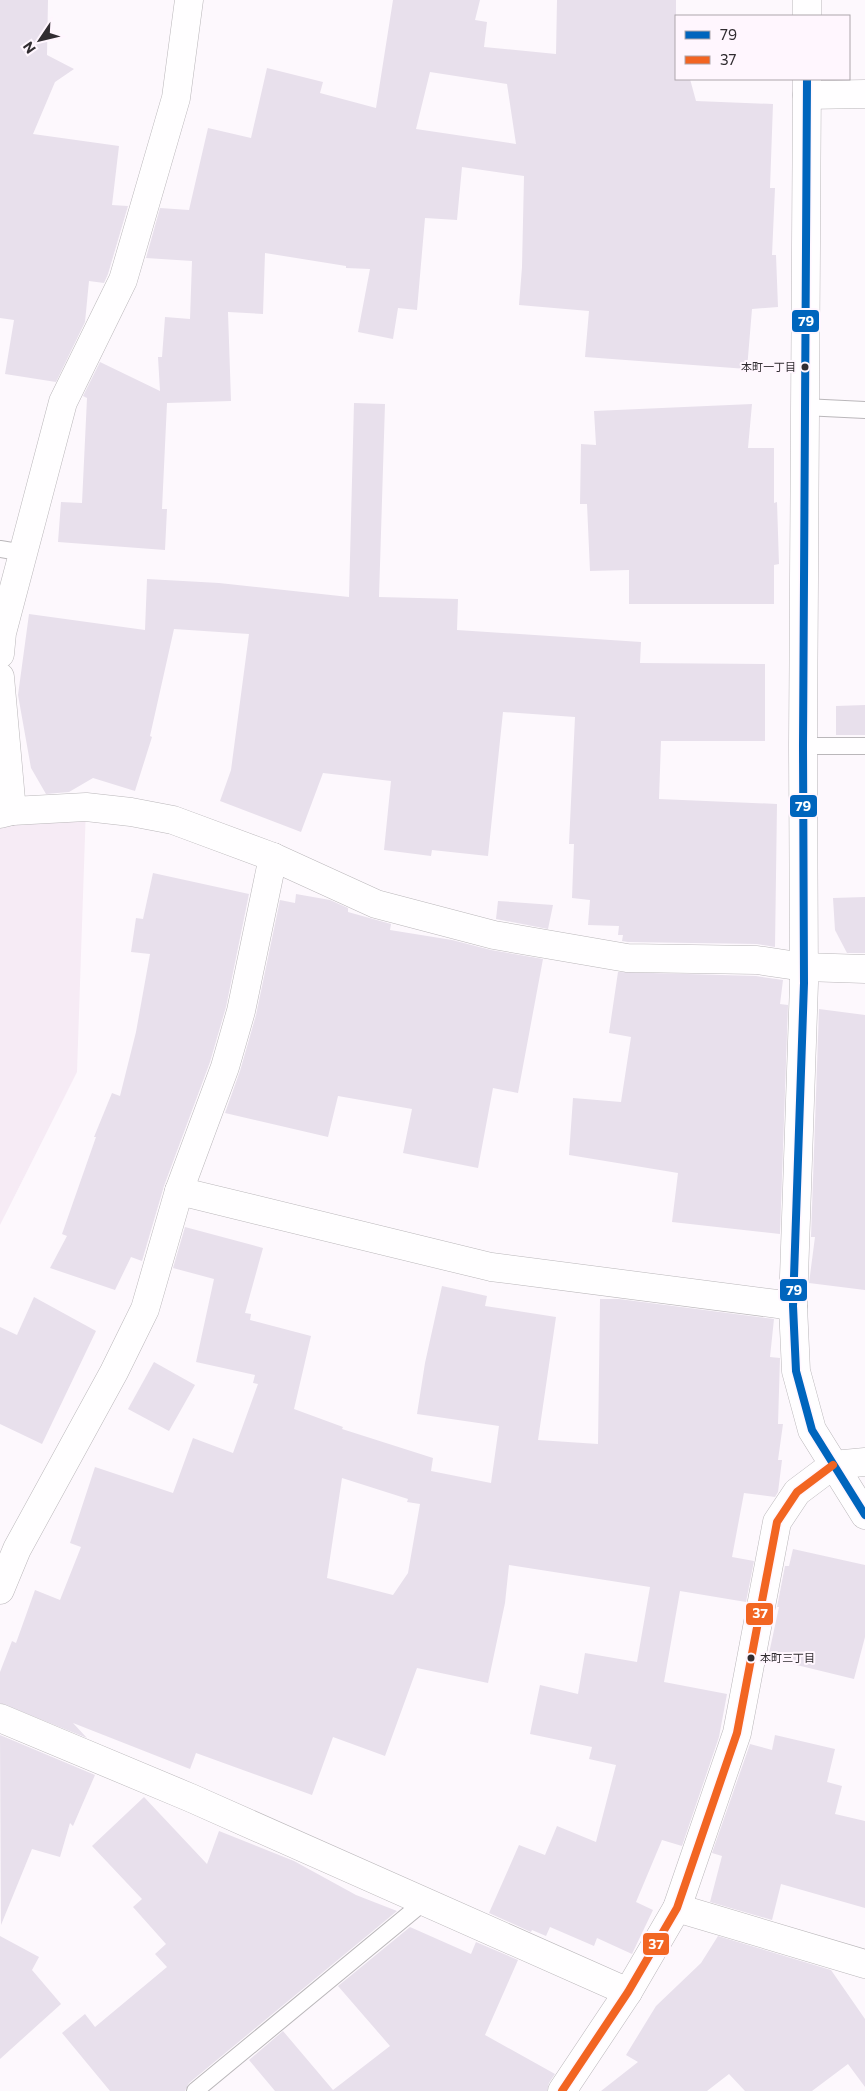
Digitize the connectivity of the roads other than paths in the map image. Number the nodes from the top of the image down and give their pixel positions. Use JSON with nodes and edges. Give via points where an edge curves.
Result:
{"nodes":[{"id":1,"x":189,"y":0,"type":"edge"},
{"id":2,"x":807,"y":0,"type":"edge"},
{"id":3,"x":807,"y":15,"type":"edge"},
{"id":4,"x":807,"y":87,"type":"edge"},
{"id":5,"x":865,"y":94,"type":"edge"},
{"id":6,"x":804,"y":408,"type":"junction"},
{"id":7,"x":865,"y":410,"type":"edge"},
{"id":8,"x":12,"y":551,"type":"edge"},
{"id":9,"x":0,"y":654,"type":"edge"},
{"id":10,"x":0,"y":677,"type":"edge"},
{"id":11,"x":803,"y":746,"type":"junction"},
{"id":12,"x":865,"y":746,"type":"edge"},
{"id":13,"x":6,"y":813,"type":"edge"},
{"id":14,"x":273,"y":858,"type":"junction"},
{"id":15,"x":804,"y":967,"type":"junction"},
{"id":16,"x":865,"y":969,"type":"edge"},
{"id":17,"x":179,"y":1191,"type":"junction"},
{"id":18,"x":793,"y":1306,"type":"junction"},
{"id":19,"x":865,"y":1462,"type":"edge"},
{"id":20,"x":833,"y":1465,"type":"junction"},
{"id":21,"x":865,"y":1515,"type":"edge"},
{"id":22,"x":0,"y":1590,"type":"edge"},
{"id":23,"x":0,"y":1718,"type":"edge"},
{"id":24,"x":425,"y":1901,"type":"junction"},
{"id":25,"x":677,"y":1908,"type":"junction"},
{"id":26,"x":865,"y":1964,"type":"edge"},
{"id":27,"x":628,"y":1992,"type":"junction"},
{"id":28,"x":195,"y":2091,"type":"edge"},
{"id":29,"x":562,"y":2091,"type":"edge"}],
"edges":[{"from":1,"to":8,"type":"main road","via":[[176,98],[123,280],[63,402]]},
{"from":2,"to":3,"type":"main road"},
{"from":4,"to":5,"type":"main road"},
{"from":4,"to":6,"type":"main road"},
{"from":6,"to":7,"type":"lane"},
{"from":6,"to":11,"type":"main road"},
{"from":8,"to":9,"type":"main road"},
{"from":10,"to":13,"type":"main road"},
{"from":11,"to":12,"type":"lane"},
{"from":11,"to":15,"type":"main road"},
{"from":13,"to":14,"type":"main road","via":[[86,807],[131,812],[173,820]]},
{"from":14,"to":15,"type":"main road","via":[[376,904],[494,935],[627,958],[757,960]]},
{"from":14,"to":17,"type":"main road","via":[[241,1011],[225,1067]]},
{"from":15,"to":16,"type":"main road"},
{"from":15,"to":18,"type":"main road"},
{"from":17,"to":18,"type":"main road","via":[[491,1267]]},
{"from":17,"to":22,"type":"main road","via":[[145,1309],[17,1549]]},
{"from":18,"to":20,"type":"main road","via":[[796,1371],[812,1430]]},
{"from":19,"to":20,"type":"main road"},
{"from":20,"to":21,"type":"main road"},
{"from":20,"to":25,"type":"main road","via":[[798,1492],[776,1522],[737,1733]]},
{"from":23,"to":24,"type":"main road"},
{"from":24,"to":27,"type":"main road"},
{"from":24,"to":28,"type":"lane"},
{"from":25,"to":26,"type":"main road"},
{"from":25,"to":27,"type":"main road"},
{"from":27,"to":29,"type":"main road"}]}
